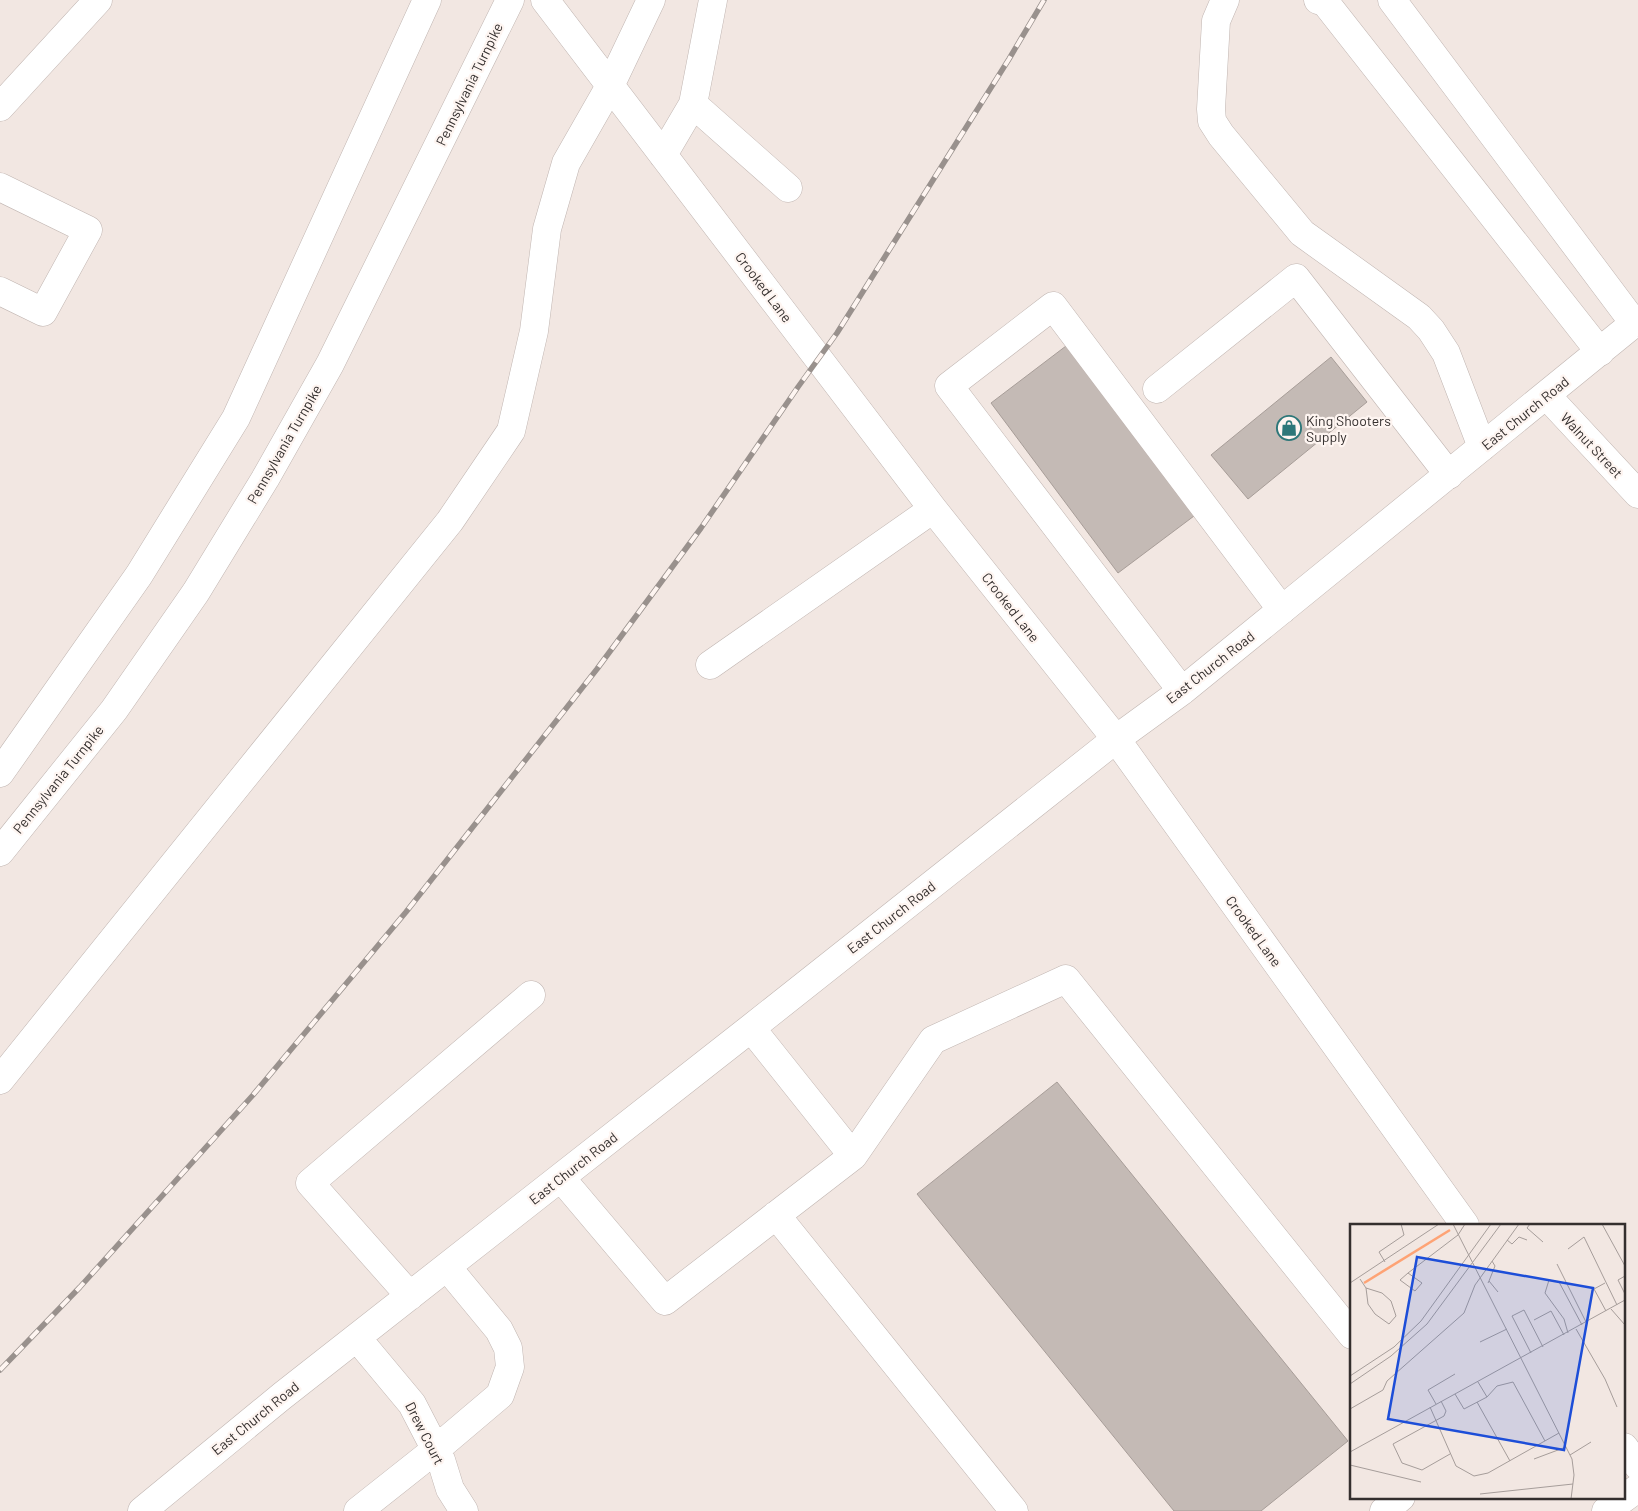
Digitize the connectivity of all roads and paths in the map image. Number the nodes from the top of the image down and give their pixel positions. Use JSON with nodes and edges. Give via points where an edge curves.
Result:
{"nodes":[{"id":1,"x":98,"y":0,"type":"edge"},
{"id":2,"x":426,"y":0,"type":"edge"},
{"id":3,"x":510,"y":0,"type":"edge"},
{"id":4,"x":545,"y":0,"type":"edge"},
{"id":5,"x":651,"y":0,"type":"edge"},
{"id":6,"x":713,"y":0,"type":"edge"},
{"id":7,"x":1225,"y":0,"type":"edge"},
{"id":8,"x":1318,"y":0,"type":"edge"},
{"id":9,"x":1392,"y":0,"type":"edge"},
{"id":10,"x":610,"y":86,"type":"junction"},
{"id":11,"x":693,"y":104,"type":"junction"},
{"id":12,"x":0,"y":107,"type":"edge"},
{"id":13,"x":663,"y":154,"type":"junction"},
{"id":14,"x":0,"y":187,"type":"edge"},
{"id":15,"x":788,"y":188,"type":"dead end"},
{"id":16,"x":0,"y":291,"type":"edge"},
{"id":17,"x":1636,"y":322,"type":"edge"},
{"id":18,"x":1600,"y":352,"type":"junction"},
{"id":19,"x":1157,"y":389,"type":"dead end"},
{"id":20,"x":1547,"y":396,"type":"junction"},
{"id":21,"x":1482,"y":447,"type":"junction"},
{"id":22,"x":1449,"y":475,"type":"junction"},
{"id":23,"x":1638,"y":494,"type":"edge"},
{"id":24,"x":933,"y":509,"type":"junction"},
{"id":25,"x":1282,"y":610,"type":"junction"},
{"id":26,"x":710,"y":665,"type":"dead end"},
{"id":27,"x":1182,"y":691,"type":"junction"},
{"id":28,"x":1116,"y":739,"type":"junction"},
{"id":29,"x":0,"y":773,"type":"edge"},
{"id":30,"x":0,"y":852,"type":"edge"},
{"id":31,"x":531,"y":995,"type":"dead end"},
{"id":32,"x":751,"y":1028,"type":"junction"},
{"id":33,"x":0,"y":1080,"type":"edge"},
{"id":34,"x":853,"y":1156,"type":"junction"},
{"id":35,"x":561,"y":1178,"type":"junction"},
{"id":36,"x":776,"y":1215,"type":"junction"},
{"id":37,"x":1464,"y":1224,"type":"edge"},
{"id":38,"x":447,"y":1267,"type":"junction"},
{"id":39,"x":410,"y":1296,"type":"junction"},
{"id":40,"x":1350,"y":1333,"type":"edge"},
{"id":41,"x":357,"y":1338,"type":"junction"},
{"id":42,"x":435,"y":1450,"type":"junction"},
{"id":43,"x":1626,"y":1450,"type":"edge"},
{"id":44,"x":1638,"y":1466,"type":"edge"},
{"id":45,"x":1638,"y":1488,"type":"edge"},
{"id":46,"x":1626,"y":1497,"type":"edge"},
{"id":47,"x":1400,"y":1498,"type":"edge"},
{"id":48,"x":1624,"y":1498,"type":"edge"},
{"id":49,"x":142,"y":1511,"type":"edge"},
{"id":50,"x":358,"y":1511,"type":"edge"},
{"id":51,"x":464,"y":1511,"type":"edge"},
{"id":52,"x":1014,"y":1511,"type":"edge"},
{"id":53,"x":1384,"y":1511,"type":"edge"},
{"id":54,"x":1606,"y":1511,"type":"edge"}],
"edges":[{"from":1,"to":12,"type":"main road"},
{"from":2,"to":29,"type":"main road","via":[[236,418],[139,575]]},
{"from":3,"to":30,"type":"main road","name":"Pennsylvania Turnpike","via":[[330,364],[265,479],[196,592],[114,710]]},
{"from":4,"to":10,"type":"main road","name":"Crooked Lane"},
{"from":5,"to":10,"type":"main road"},
{"from":6,"to":11,"type":"main road"},
{"from":7,"to":21,"type":"main road","via":[[1216,21],[1212,121],[1302,233],[1419,317],[1431,330],[1446,353]]},
{"from":8,"to":18,"type":"main road","via":[[1325,2]]},
{"from":9,"to":17,"type":"main road"},
{"from":10,"to":13,"type":"main road","name":"Crooked Lane"},
{"from":10,"to":33,"type":"main road","via":[[566,162],[556,196],[547,229],[534,331],[511,431],[450,521]]},
{"from":11,"to":13,"type":"main road"},
{"from":11,"to":15,"type":"main road"},
{"from":13,"to":24,"type":"main road","name":"Crooked Lane"},
{"from":14,"to":16,"type":"main road","via":[[88,230],[43,312]]},
{"from":17,"to":18,"type":"main road","name":"East Church Road"},
{"from":18,"to":20,"type":"main road","name":"East Church Road"},
{"from":19,"to":22,"type":"main road","via":[[1296,278]]},
{"from":20,"to":21,"type":"main road","name":"East Church Road"},
{"from":20,"to":23,"type":"main road","name":"Walnut Street"},
{"from":21,"to":22,"type":"main road","name":"East Church Road"},
{"from":22,"to":25,"type":"main road","name":"East Church Road"},
{"from":24,"to":26,"type":"main road"},
{"from":24,"to":28,"type":"main road","name":"Crooked Lane"},
{"from":25,"to":27,"type":"main road","name":"East Church Road"},
{"from":25,"to":27,"type":"main road","via":[[1053,306],[950,386]]},
{"from":27,"to":28,"type":"main road","name":"East Church Road"},
{"from":28,"to":32,"type":"main road","name":"East Church Road"},
{"from":28,"to":37,"type":"main road","name":"Crooked Lane"},
{"from":31,"to":39,"type":"main road","via":[[310,1183]]},
{"from":32,"to":34,"type":"main road"},
{"from":32,"to":35,"type":"main road","name":"East Church Road"},
{"from":34,"to":36,"type":"main road"},
{"from":34,"to":40,"type":"main road","via":[[933,1040],[1066,980]]},
{"from":35,"to":36,"type":"main road","via":[[665,1301]]},
{"from":35,"to":38,"type":"main road","name":"East Church Road"},
{"from":36,"to":52,"type":"main road"},
{"from":38,"to":39,"type":"main road","name":"East Church Road"},
{"from":38,"to":42,"type":"main road","via":[[499,1330],[508,1348],[510,1367],[500,1395]]},
{"from":39,"to":41,"type":"main road","name":"East Church Road"},
{"from":41,"to":42,"type":"main road","name":"Drew Court","via":[[412,1404]]},
{"from":41,"to":49,"type":"main road","name":"East Church Road"},
{"from":42,"to":50,"type":"main road"},
{"from":42,"to":51,"type":"main road","name":"Drew Court","via":[[450,1489]]},
{"from":43,"to":44,"type":"main road"},
{"from":45,"to":46,"type":"main road"},
{"from":47,"to":53,"type":"main road"},
{"from":48,"to":54,"type":"main road"}]}
